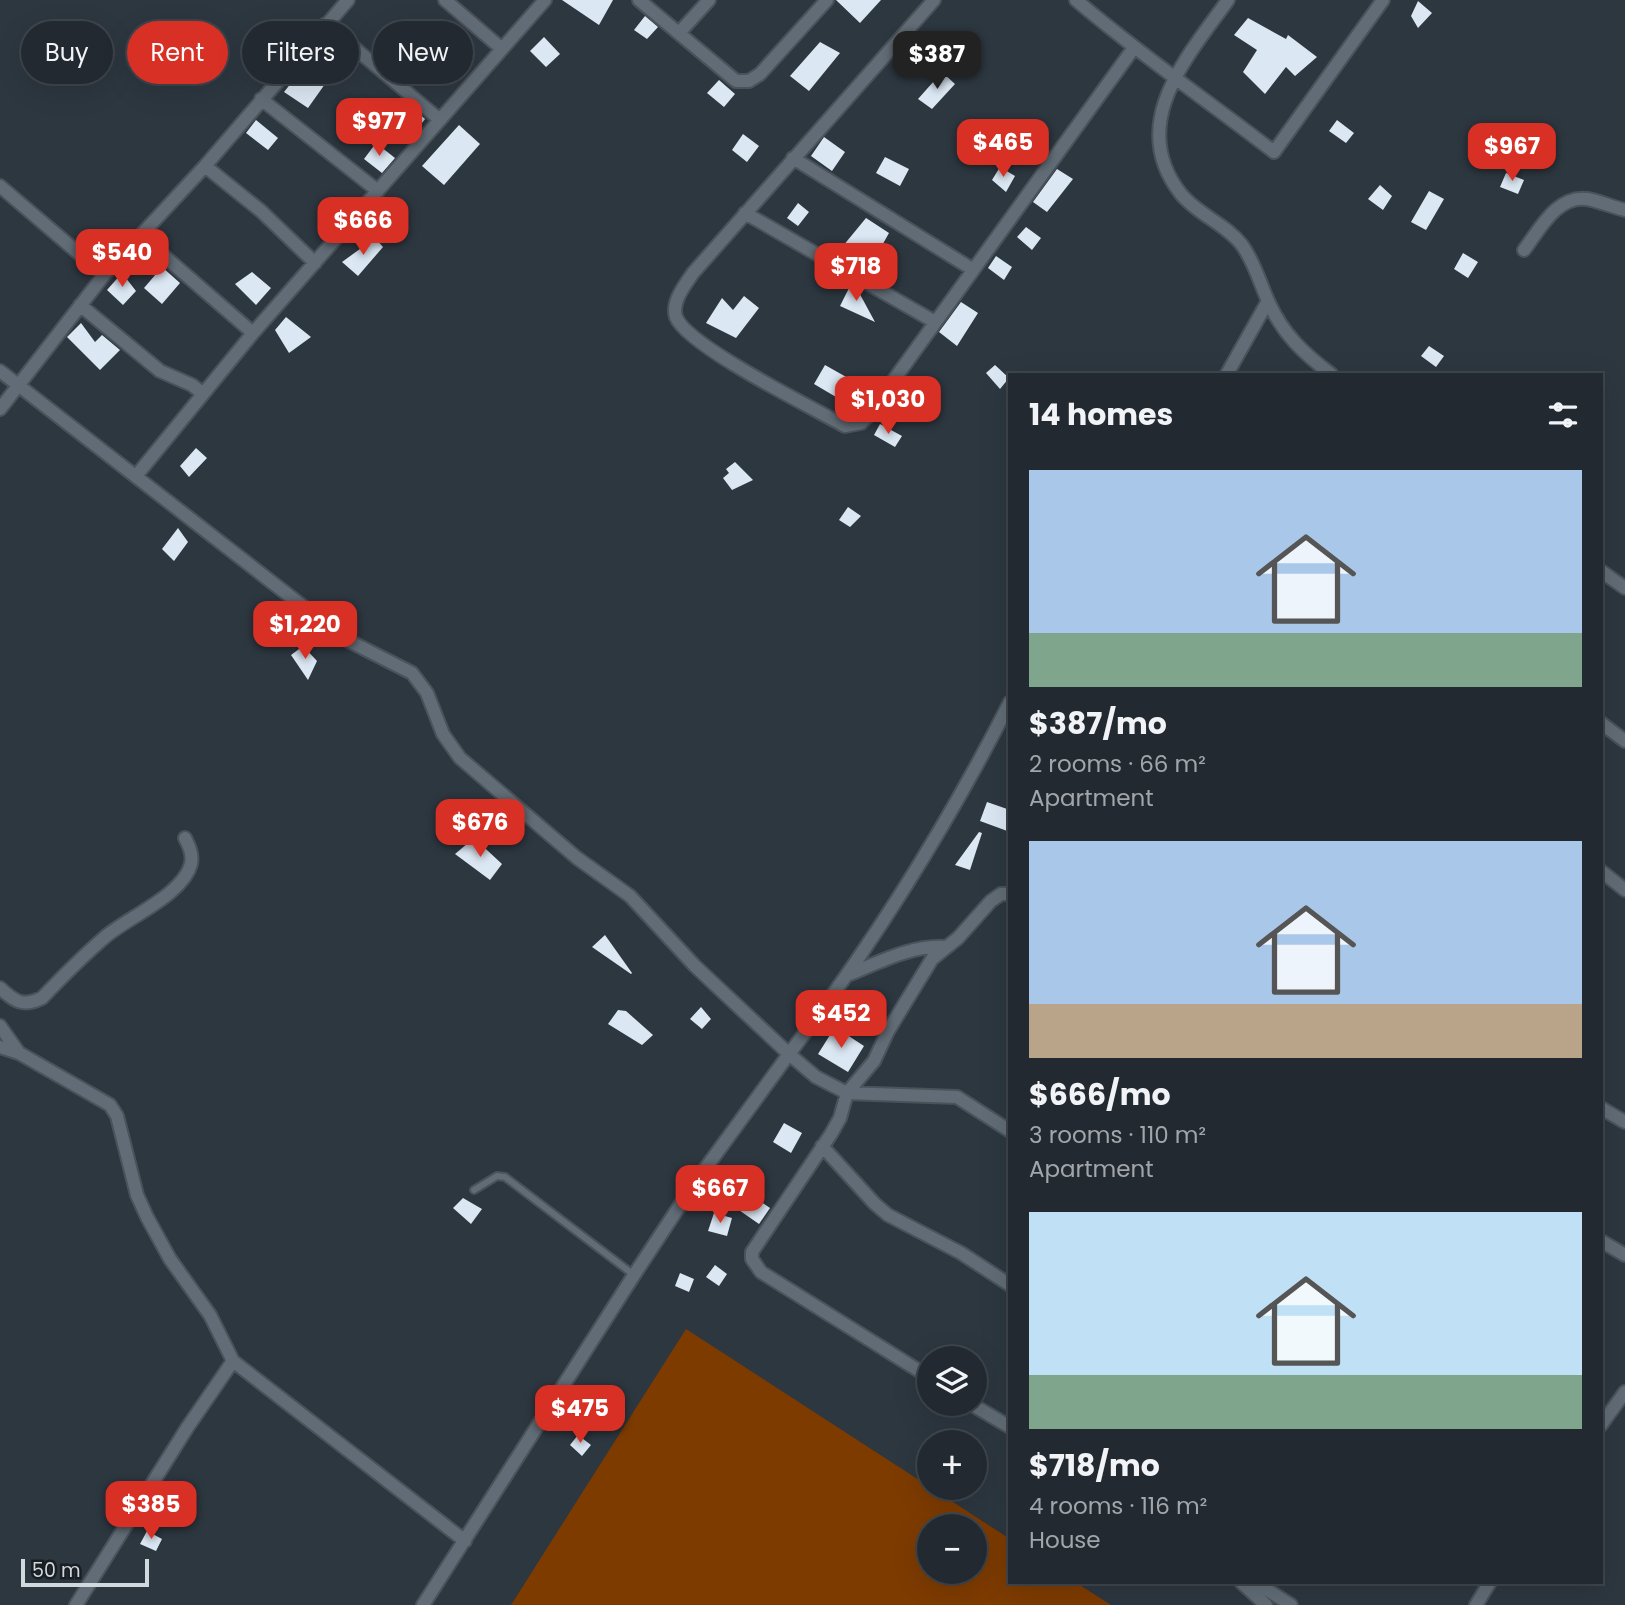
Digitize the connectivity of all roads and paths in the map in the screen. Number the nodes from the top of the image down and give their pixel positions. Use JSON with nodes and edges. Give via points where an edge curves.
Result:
{"nodes":[{"id":1,"x":348,"y":0,"type":"edge"},
{"id":2,"x":445,"y":0,"type":"edge"},
{"id":3,"x":545,"y":0,"type":"edge"},
{"id":4,"x":639,"y":0,"type":"edge"},
{"id":5,"x":709,"y":0,"type":"edge"},
{"id":6,"x":827,"y":0,"type":"edge"},
{"id":7,"x":934,"y":0,"type":"edge"},
{"id":8,"x":1076,"y":0,"type":"edge"},
{"id":9,"x":1227,"y":0,"type":"edge"},
{"id":10,"x":1383,"y":0,"type":"edge"},
{"id":11,"x":329,"y":21,"type":"edge"},
{"id":12,"x":678,"y":33,"type":"junction"},
{"id":13,"x":502,"y":48,"type":"junction"},
{"id":14,"x":1133,"y":49,"type":"junction"},
{"id":15,"x":359,"y":52,"type":"edge"},
{"id":16,"x":1174,"y":75,"type":"junction"},
{"id":17,"x":274,"y":84,"type":"edge"},
{"id":18,"x":261,"y":99,"type":"junction"},
{"id":19,"x":440,"y":120,"type":"junction"},
{"id":20,"x":793,"y":158,"type":"junction"},
{"id":21,"x":205,"y":166,"type":"junction"},
{"id":22,"x":0,"y":186,"type":"edge"},
{"id":23,"x":378,"y":191,"type":"junction"},
{"id":24,"x":1625,"y":210,"type":"edge"},
{"id":25,"x":745,"y":213,"type":"junction"},
{"id":26,"x":141,"y":236,"type":"junction"},
{"id":27,"x":1524,"y":250,"type":"dead end"},
{"id":28,"x":315,"y":263,"type":"junction"},
{"id":29,"x":972,"y":269,"type":"junction"},
{"id":30,"x":104,"y":275,"type":"junction"},
{"id":31,"x":1268,"y":301,"type":"junction"},
{"id":32,"x":80,"y":304,"type":"junction"},
{"id":33,"x":935,"y":322,"type":"junction"},
{"id":34,"x":253,"y":333,"type":"junction"},
{"id":35,"x":0,"y":371,"type":"edge"},
{"id":36,"x":1228,"y":373,"type":"edge"},
{"id":37,"x":1330,"y":373,"type":"edge"},
{"id":38,"x":18,"y":386,"type":"junction"},
{"id":39,"x":203,"y":394,"type":"junction"},
{"id":40,"x":0,"y":409,"type":"edge"},
{"id":41,"x":135,"y":476,"type":"junction"},
{"id":42,"x":1603,"y":572,"type":"edge"},
{"id":43,"x":1625,"y":588,"type":"edge"},
{"id":44,"x":1008,"y":706,"type":"edge"},
{"id":45,"x":1603,"y":724,"type":"edge"},
{"id":46,"x":1625,"y":741,"type":"edge"},
{"id":47,"x":185,"y":838,"type":"dead end"},
{"id":48,"x":1603,"y":873,"type":"edge"},
{"id":49,"x":1625,"y":890,"type":"edge"},
{"id":50,"x":1008,"y":894,"type":"edge"},
{"id":51,"x":945,"y":947,"type":"junction"},
{"id":52,"x":849,"y":975,"type":"junction"},
{"id":53,"x":0,"y":988,"type":"edge"},
{"id":54,"x":0,"y":1026,"type":"edge"},
{"id":55,"x":0,"y":1047,"type":"edge"},
{"id":56,"x":19,"y":1053,"type":"junction"},
{"id":57,"x":789,"y":1054,"type":"junction"},
{"id":58,"x":847,"y":1093,"type":"junction"},
{"id":59,"x":1603,"y":1109,"type":"edge"},
{"id":60,"x":1625,"y":1122,"type":"edge"},
{"id":61,"x":1008,"y":1130,"type":"edge"},
{"id":62,"x":822,"y":1146,"type":"junction"},
{"id":63,"x":474,"y":1190,"type":"dead end"},
{"id":64,"x":1603,"y":1242,"type":"edge"},
{"id":65,"x":1625,"y":1255,"type":"edge"},
{"id":66,"x":634,"y":1275,"type":"junction"},
{"id":67,"x":1008,"y":1284,"type":"edge"},
{"id":68,"x":233,"y":1361,"type":"junction"},
{"id":69,"x":917,"y":1369,"type":"edge"},
{"id":70,"x":1625,"y":1392,"type":"edge"},
{"id":71,"x":987,"y":1413,"type":"edge"},
{"id":72,"x":1603,"y":1422,"type":"edge"},
{"id":73,"x":1008,"y":1426,"type":"edge"},
{"id":74,"x":466,"y":1541,"type":"junction"},
{"id":75,"x":1243,"y":1584,"type":"edge"},
{"id":76,"x":1258,"y":1584,"type":"edge"},
{"id":77,"x":1489,"y":1584,"type":"edge"},
{"id":78,"x":76,"y":1605,"type":"edge"},
{"id":79,"x":423,"y":1605,"type":"edge"},
{"id":80,"x":1266,"y":1605,"type":"edge"},
{"id":81,"x":1291,"y":1605,"type":"edge"},
{"id":82,"x":1476,"y":1605,"type":"edge"}],
"edges":[{"from":1,"to":11,"type":"street"},
{"from":2,"to":13,"type":"street"},
{"from":3,"to":13,"type":"street"},
{"from":4,"to":12,"type":"street"},
{"from":5,"to":12,"type":"street"},
{"from":6,"to":12,"type":"street","via":[[749,81],[736,81]]},
{"from":7,"to":20,"type":"street"},
{"from":8,"to":14,"type":"street"},
{"from":9,"to":16,"type":"street"},
{"from":10,"to":16,"type":"street","via":[[1274,152]]},
{"from":13,"to":19,"type":"street"},
{"from":14,"to":16,"type":"street"},
{"from":14,"to":29,"type":"street"},
{"from":15,"to":19,"type":"street"},
{"from":16,"to":31,"type":"street","via":[[1159,120],[1169,175],[1190,204],[1242,246]]},
{"from":17,"to":18,"type":"street"},
{"from":18,"to":21,"type":"street"},
{"from":18,"to":23,"type":"street"},
{"from":19,"to":23,"type":"street"},
{"from":20,"to":25,"type":"street"},
{"from":20,"to":29,"type":"street"},
{"from":21,"to":26,"type":"street"},
{"from":21,"to":28,"type":"street"},
{"from":22,"to":30,"type":"street"},
{"from":23,"to":28,"type":"street"},
{"from":24,"to":27,"type":"street","via":[[1585,199],[1566,201]]},
{"from":25,"to":33,"type":"street"},
{"from":25,"to":33,"type":"street","via":[[693,273],[675,304],[675,316],[707,347],[753,374],[852,426],[867,417]]},
{"from":26,"to":30,"type":"street"},
{"from":26,"to":34,"type":"street"},
{"from":28,"to":34,"type":"street"},
{"from":29,"to":33,"type":"street"},
{"from":30,"to":32,"type":"street"},
{"from":31,"to":36,"type":"street"},
{"from":31,"to":37,"type":"street","via":[[1297,347]]},
{"from":32,"to":38,"type":"street"},
{"from":32,"to":39,"type":"street","via":[[160,371]]},
{"from":34,"to":39,"type":"street"},
{"from":35,"to":38,"type":"street"},
{"from":38,"to":40,"type":"street"},
{"from":38,"to":41,"type":"street"},
{"from":39,"to":41,"type":"street"},
{"from":41,"to":57,"type":"street","via":[[345,639],[412,673],[460,758],[630,896],[695,966]]},
{"from":42,"to":43,"type":"street"},
{"from":44,"to":52,"type":"street","via":[[963,791]]},
{"from":45,"to":46,"type":"street"},
{"from":47,"to":53,"type":"street","via":[[192,854],[183,878],[106,936],[42,998],[19,1003]]},
{"from":48,"to":49,"type":"street"},
{"from":50,"to":51,"type":"street","via":[[991,901]]},
{"from":51,"to":52,"type":"street","via":[[900,954]]},
{"from":51,"to":58,"type":"street","via":[[920,975],[874,1061]]},
{"from":52,"to":57,"type":"street"},
{"from":54,"to":56,"type":"street"},
{"from":55,"to":56,"type":"street"},
{"from":56,"to":68,"type":"street","via":[[110,1105],[147,1217],[210,1315]]},
{"from":57,"to":58,"type":"street","via":[[816,1077]]},
{"from":57,"to":66,"type":"street"},
{"from":58,"to":61,"type":"street","via":[[957,1097]]},
{"from":58,"to":62,"type":"street"},
{"from":59,"to":60,"type":"street"},
{"from":62,"to":67,"type":"street","via":[[888,1214]]},
{"from":62,"to":69,"type":"street","via":[[755,1244],[752,1259],[755,1266]]},
{"from":63,"to":66,"type":"lane","via":[[497,1176],[505,1177]]},
{"from":64,"to":65,"type":"street"},
{"from":66,"to":74,"type":"street"},
{"from":68,"to":74,"type":"street"},
{"from":68,"to":78,"type":"street"},
{"from":70,"to":72,"type":"street"},
{"from":71,"to":73,"type":"street"},
{"from":74,"to":79,"type":"street"},
{"from":75,"to":80,"type":"street"},
{"from":76,"to":81,"type":"street"},
{"from":77,"to":82,"type":"street"}]}
